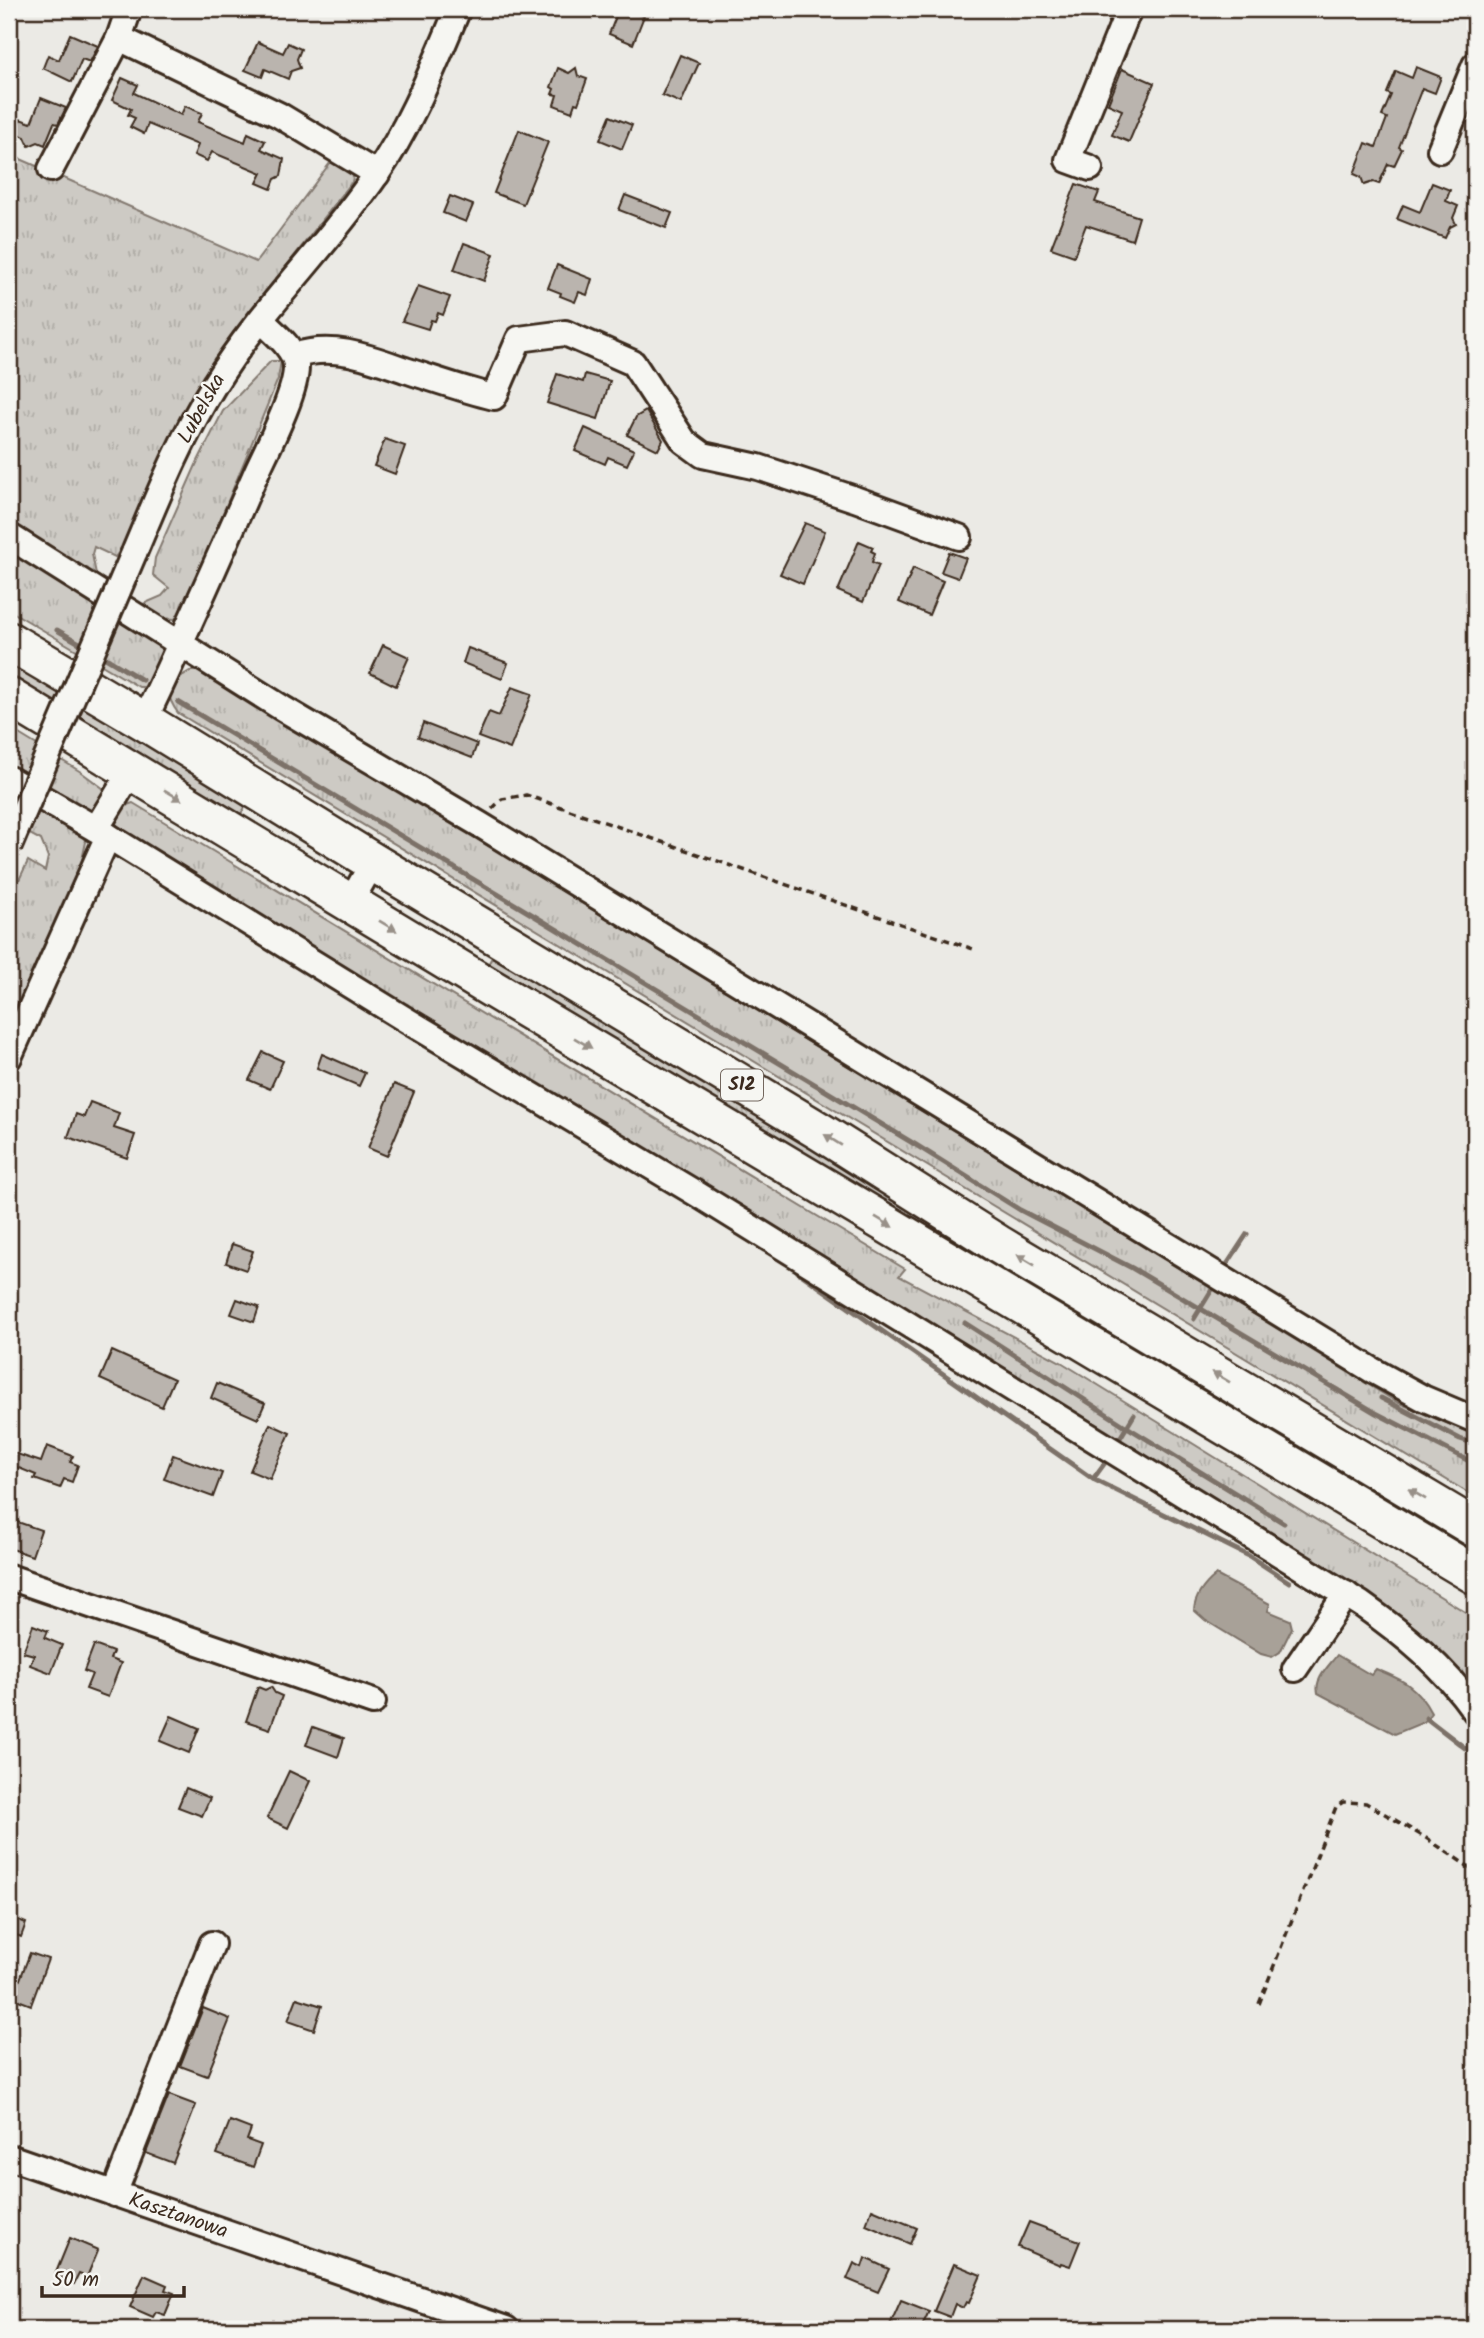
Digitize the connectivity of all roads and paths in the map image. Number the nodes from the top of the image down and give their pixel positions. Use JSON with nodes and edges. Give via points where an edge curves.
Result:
{"nodes":[{"id":1,"x":129,"y":9,"type":"edge"},
{"id":2,"x":458,"y":9,"type":"edge"},
{"id":3,"x":1129,"y":9,"type":"edge"},
{"id":4,"x":119,"y":38,"type":"junction"},
{"id":5,"x":1475,"y":65,"type":"edge"},
{"id":6,"x":1440,"y":150,"type":"dead end"},
{"id":7,"x":1090,"y":168,"type":"dead end"},
{"id":8,"x":51,"y":169,"type":"dead end"},
{"id":9,"x":377,"y":174,"type":"junction"},
{"id":10,"x":261,"y":320,"type":"junction"},
{"id":11,"x":294,"y":356,"type":"junction"},
{"id":12,"x":9,"y":536,"type":"edge"},
{"id":13,"x":959,"y":537,"type":"dead end"},
{"id":14,"x":9,"y":641,"type":"edge"},
{"id":15,"x":181,"y":645,"type":"junction"},
{"id":16,"x":9,"y":697,"type":"edge"},
{"id":17,"x":144,"y":721,"type":"junction"},
{"id":18,"x":132,"y":770,"type":"junction"},
{"id":19,"x":9,"y":779,"type":"edge"},
{"id":20,"x":479,"y":824,"type":"junction"},
{"id":21,"x":102,"y":833,"type":"junction"},
{"id":22,"x":14,"y":856,"type":"edge"},
{"id":23,"x":373,"y":862,"type":"junction"},
{"id":24,"x":9,"y":888,"type":"edge"},
{"id":25,"x":350,"y":902,"type":"junction"},
{"id":26,"x":974,"y":949,"type":"dead end"},
{"id":27,"x":9,"y":1057,"type":"edge"},
{"id":28,"x":1475,"y":1420,"type":"edge"},
{"id":29,"x":1475,"y":1528,"type":"edge"},
{"id":30,"x":1475,"y":1575,"type":"edge"},
{"id":31,"x":9,"y":1577,"type":"edge"},
{"id":32,"x":1346,"y":1594,"type":"junction"},
{"id":33,"x":1295,"y":1669,"type":"dead end"},
{"id":34,"x":373,"y":1702,"type":"dead end"},
{"id":35,"x":1475,"y":1711,"type":"edge"},
{"id":36,"x":1475,"y":1871,"type":"edge"},
{"id":37,"x":212,"y":1944,"type":"dead end"},
{"id":38,"x":1259,"y":2004,"type":"dead end"},
{"id":39,"x":9,"y":2157,"type":"edge"},
{"id":40,"x":114,"y":2194,"type":"junction"},
{"id":41,"x":506,"y":2329,"type":"edge"}],
"edges":[{"from":1,"to":4,"type":"street"},
{"from":2,"to":9,"type":"street","name":"Lubelska","via":[[407,123]]},
{"from":3,"to":7,"type":"street","via":[[1068,160]]},
{"from":4,"to":8,"type":"street"},
{"from":4,"to":9,"type":"street","via":[[279,115]]},
{"from":5,"to":6,"type":"street"},
{"from":9,"to":10,"type":"street","name":"Lubelska"},
{"from":10,"to":11,"type":"street"},
{"from":10,"to":22,"type":"street","name":"Lubelska","bridge":true,"via":[[202,405],[166,477]]},
{"from":11,"to":13,"type":"street","via":[[331,350],[364,355],[494,397],[519,339],[565,334],[633,363],[684,441],[703,454],[770,471]]},
{"from":11,"to":15,"type":"street","via":[[295,379],[279,420]]},
{"from":12,"to":15,"type":"street"},
{"from":14,"to":17,"type":"highway","number":"S12"},
{"from":15,"to":17,"type":"street"},
{"from":15,"to":20,"type":"street"},
{"from":16,"to":18,"type":"highway","number":"S12"},
{"from":17,"to":23,"type":"highway","number":"S12"},
{"from":18,"to":21,"type":"street"},
{"from":18,"to":25,"type":"highway","number":"S12","one_way":true},
{"from":19,"to":21,"type":"street"},
{"from":20,"to":26,"type":"path","via":[[502,799],[527,795]]},
{"from":20,"to":28,"type":"street","via":[[1372,1370]]},
{"from":21,"to":27,"type":"street"},
{"from":21,"to":32,"type":"street"},
{"from":22,"to":24,"type":"path"},
{"from":23,"to":25,"type":"street"},
{"from":29,"to":23,"type":"highway","number":"S12","one_way":true,"via":[[998,1244]]},
{"from":25,"to":30,"type":"highway","number":"S12","one_way":true},
{"from":31,"to":34,"type":"street"},
{"from":32,"to":33,"type":"street"},
{"from":32,"to":35,"type":"street","via":[[1436,1663]]},
{"from":36,"to":38,"type":"path","via":[[1366,1803],[1343,1801],[1336,1807]]},
{"from":37,"to":40,"type":"street"},
{"from":39,"to":40,"type":"street","name":"Kasztanowa"},
{"from":40,"to":41,"type":"street","name":"Kasztanowa"}]}
